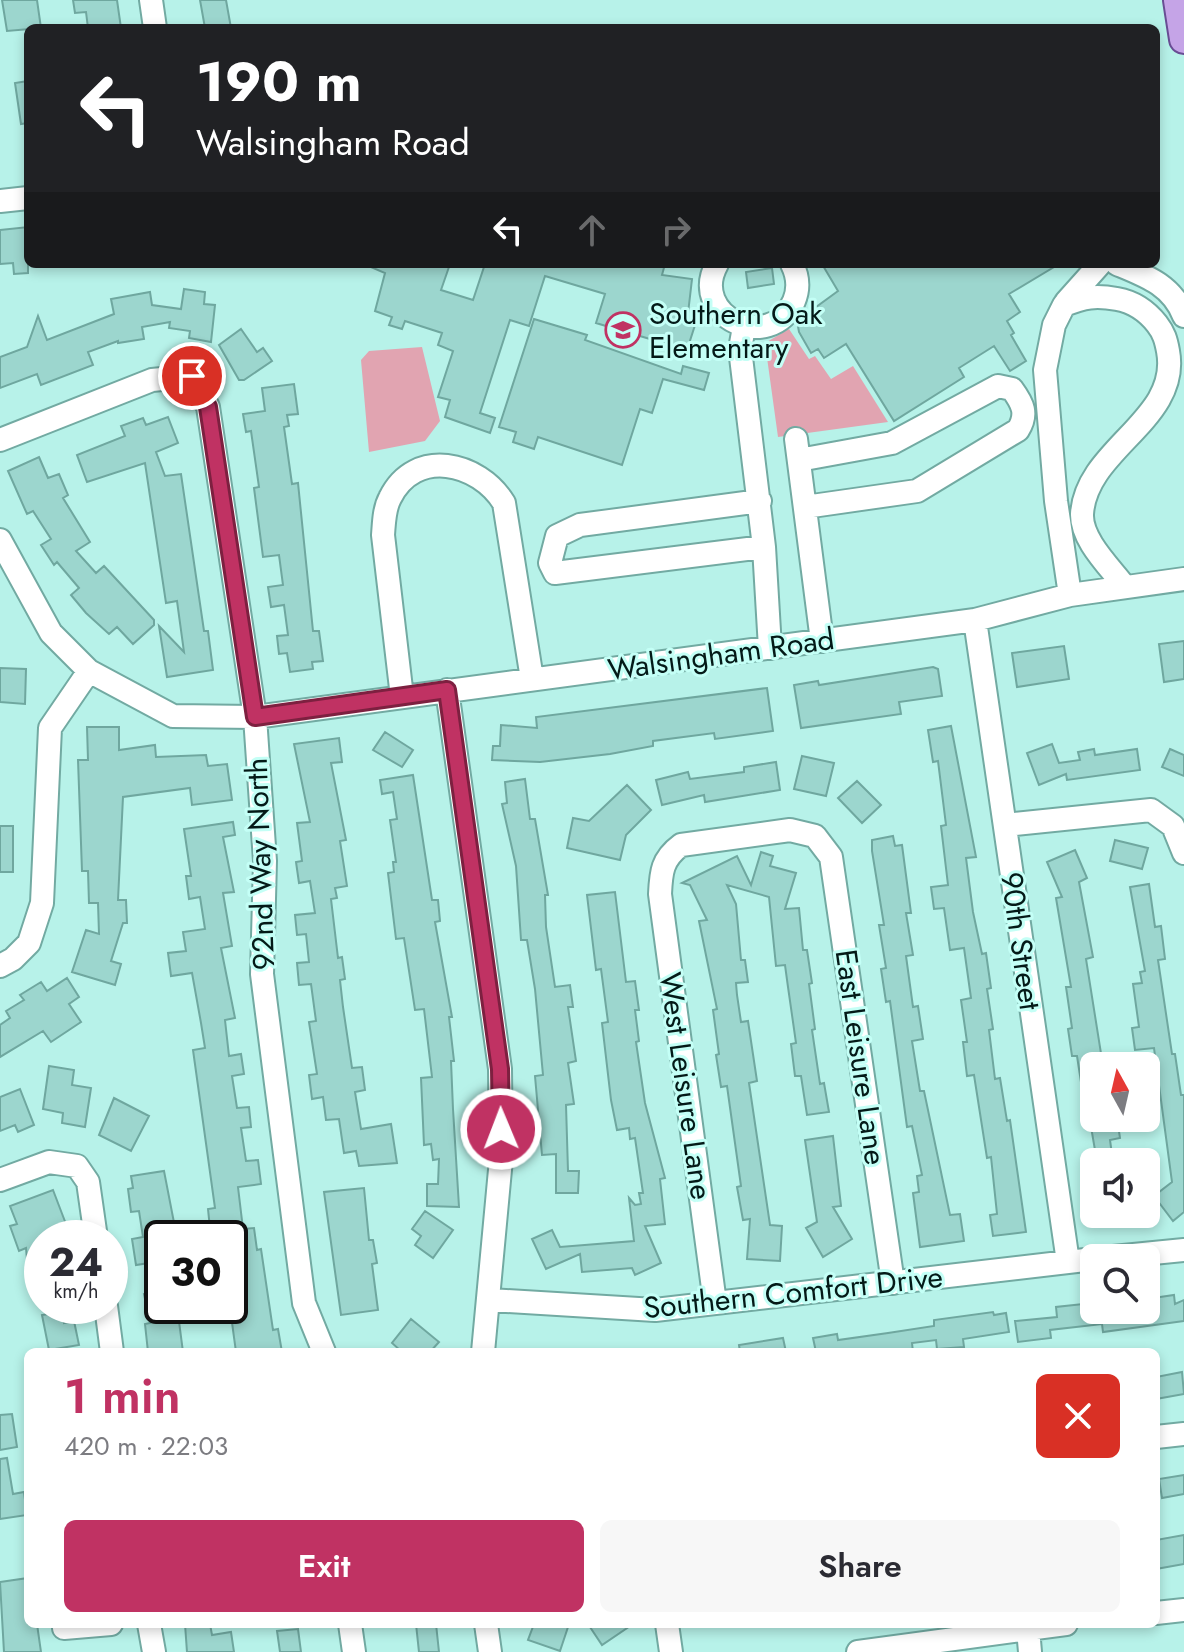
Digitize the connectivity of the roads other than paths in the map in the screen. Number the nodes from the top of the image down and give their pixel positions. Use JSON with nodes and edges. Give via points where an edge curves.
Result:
{"nodes":[{"id":1,"x":151,"y":0,"type":"edge"},
{"id":2,"x":1178,"y":0,"type":"edge"},
{"id":3,"x":154,"y":24,"type":"edge"},
{"id":4,"x":1184,"y":39,"type":"edge"},
{"id":5,"x":24,"y":198,"type":"edge"},
{"id":6,"x":0,"y":201,"type":"edge"},
{"id":7,"x":716,"y":268,"type":"edge"},
{"id":8,"x":793,"y":268,"type":"edge"},
{"id":9,"x":1096,"y":268,"type":"edge"},
{"id":10,"x":1126,"y":268,"type":"edge"},
{"id":11,"x":1064,"y":305,"type":"junction"},
{"id":12,"x":1184,"y":316,"type":"edge"},
{"id":13,"x":744,"y":327,"type":"junction"},
{"id":14,"x":1184,"y":350,"type":"edge"},
{"id":15,"x":1168,"y":376,"type":"junction"},
{"id":16,"x":0,"y":440,"type":"edge"},
{"id":17,"x":760,"y":501,"type":"junction"},
{"id":18,"x":805,"y":507,"type":"junction"},
{"id":19,"x":0,"y":540,"type":"edge"},
{"id":20,"x":764,"y":547,"type":"junction"},
{"id":21,"x":555,"y":573,"type":"junction"},
{"id":22,"x":531,"y":575,"type":"dead end"},
{"id":23,"x":1184,"y":579,"type":"edge"},
{"id":24,"x":1125,"y":587,"type":"junction"},
{"id":25,"x":1070,"y":595,"type":"junction"},
{"id":26,"x":975,"y":620,"type":"junction"},
{"id":27,"x":822,"y":641,"type":"junction"},
{"id":28,"x":770,"y":648,"type":"junction"},
{"id":29,"x":89,"y":671,"type":"junction"},
{"id":30,"x":532,"y":679,"type":"junction"},
{"id":31,"x":447,"y":690,"type":"junction"},
{"id":32,"x":402,"y":697,"type":"junction"},
{"id":33,"x":255,"y":717,"type":"junction"},
{"id":34,"x":1005,"y":825,"type":"junction"},
{"id":35,"x":1184,"y":853,"type":"edge"},
{"id":36,"x":661,"y":869,"type":"joint"},
{"id":37,"x":0,"y":966,"type":"edge"},
{"id":38,"x":0,"y":1180,"type":"edge"},
{"id":39,"x":93,"y":1220,"type":"edge"},
{"id":40,"x":1184,"y":1250,"type":"edge"},
{"id":41,"x":1160,"y":1252,"type":"edge"},
{"id":42,"x":1080,"y":1261,"type":"edge"},
{"id":43,"x":1068,"y":1262,"type":"junction"},
{"id":44,"x":893,"y":1283,"type":"junction"},
{"id":45,"x":490,"y":1300,"type":"junction"},
{"id":46,"x":715,"y":1303,"type":"junction"},
{"id":47,"x":108,"y":1324,"type":"edge"},
{"id":48,"x":111,"y":1348,"type":"edge"},
{"id":49,"x":322,"y":1348,"type":"edge"},
{"id":50,"x":484,"y":1348,"type":"edge"},
{"id":51,"x":1184,"y":1434,"type":"edge"},
{"id":52,"x":1160,"y":1437,"type":"edge"},
{"id":53,"x":1184,"y":1610,"type":"edge"},
{"id":54,"x":1160,"y":1613,"type":"edge"},
{"id":55,"x":150,"y":1628,"type":"edge"},
{"id":56,"x":351,"y":1628,"type":"edge"},
{"id":57,"x":487,"y":1628,"type":"edge"},
{"id":58,"x":668,"y":1628,"type":"edge"},
{"id":59,"x":1057,"y":1628,"type":"edge"},
{"id":60,"x":1029,"y":1641,"type":"edge"},
{"id":61,"x":154,"y":1652,"type":"edge"},
{"id":62,"x":354,"y":1652,"type":"edge"},
{"id":63,"x":490,"y":1652,"type":"edge"},
{"id":64,"x":671,"y":1652,"type":"edge"},
{"id":65,"x":858,"y":1652,"type":"edge"}],
"edges":[{"from":1,"to":3,"type":"street"},
{"from":2,"to":4,"type":"main road"},
{"from":5,"to":6,"type":"street"},
{"from":7,"to":13,"type":"street","via":[[712,298],[730,321]]},
{"from":8,"to":13,"type":"street","via":[[797,281],[791,307],[771,325]]},
{"from":9,"to":11,"type":"street"},
{"from":10,"to":12,"type":"street","via":[[1162,284]]},
{"from":11,"to":15,"type":"street","via":[[1091,294],[1129,301],[1147,312],[1164,332]]},
{"from":11,"to":25,"type":"street","via":[[1045,370]]},
{"from":13,"to":17,"type":"street","via":[[740,349]]},
{"from":14,"to":15,"type":"street"},
{"from":15,"to":24,"type":"street","via":[[1160,400],[1104,461],[1089,487],[1082,515],[1087,537]]},
{"from":16,"to":33,"type":"street","name":"92nd Way North","via":[[152,380],[192,376],[208,407]]},
{"from":17,"to":20,"type":"street"},
{"from":17,"to":21,"type":"street","via":[[580,525],[557,536],[550,563]]},
{"from":18,"to":18,"type":"street","via":[[917,491],[1018,430],[1024,409],[1012,389],[998,386],[892,443],[797,450]]},
{"from":18,"to":27,"type":"street"},
{"from":19,"to":29,"type":"street","name":"Walsingham Road","via":[[51,633]]},
{"from":20,"to":21,"type":"street"},
{"from":20,"to":28,"type":"street"},
{"from":21,"to":22,"type":"street"},
{"from":23,"to":24,"type":"street","name":"Walsingham Road"},
{"from":24,"to":25,"type":"street","name":"Walsingham Road"},
{"from":25,"to":26,"type":"street","name":"Walsingham Road"},
{"from":26,"to":27,"type":"street","name":"Walsingham Road"},
{"from":26,"to":34,"type":"street","name":"90th Street"},
{"from":27,"to":28,"type":"street","name":"Walsingham Road"},
{"from":28,"to":30,"type":"street","name":"Walsingham Road"},
{"from":29,"to":33,"type":"street","name":"Walsingham Road","via":[[173,716]]},
{"from":29,"to":37,"type":"street","via":[[50,728],[42,903],[29,943]]},
{"from":30,"to":31,"type":"street","name":"Walsingham Road"},
{"from":30,"to":32,"type":"street","via":[[504,503],[493,485],[466,468],[432,467],[412,474],[395,490],[385,514]]},
{"from":31,"to":32,"type":"street","name":"Walsingham Road"},
{"from":31,"to":45,"type":"street","via":[[500,1069],[501,1159]]},
{"from":32,"to":33,"type":"street","name":"Walsingham Road"},
{"from":33,"to":49,"type":"street","name":"92nd Way North","via":[[265,861],[262,974],[304,1303]]},
{"from":34,"to":35,"type":"street","via":[[1151,810],[1173,826]]},
{"from":34,"to":43,"type":"street","name":"90th Street"},
{"from":36,"to":44,"type":"street","name":"East Leisure Lane","via":[[681,845],[790,830],[815,836],[831,857]]},
{"from":36,"to":46,"type":"street","name":"West Leisure Lane"},
{"from":38,"to":39,"type":"street","via":[[49,1162],[77,1166],[88,1182]]},
{"from":40,"to":41,"type":"street"},
{"from":42,"to":43,"type":"street","name":"Southern Comfort Drive"},
{"from":43,"to":44,"type":"street","name":"Southern Comfort Drive"},
{"from":44,"to":46,"type":"street","name":"Southern Comfort Drive"},
{"from":45,"to":46,"type":"street","name":"Southern Comfort Drive","via":[[655,1310]]},
{"from":45,"to":50,"type":"street"},
{"from":47,"to":48,"type":"street"},
{"from":51,"to":52,"type":"street"},
{"from":53,"to":54,"type":"street"},
{"from":55,"to":61,"type":"street"},
{"from":56,"to":62,"type":"street"},
{"from":57,"to":63,"type":"street"},
{"from":58,"to":64,"type":"street"},
{"from":59,"to":60,"type":"street"},
{"from":60,"to":65,"type":"street"}]}
